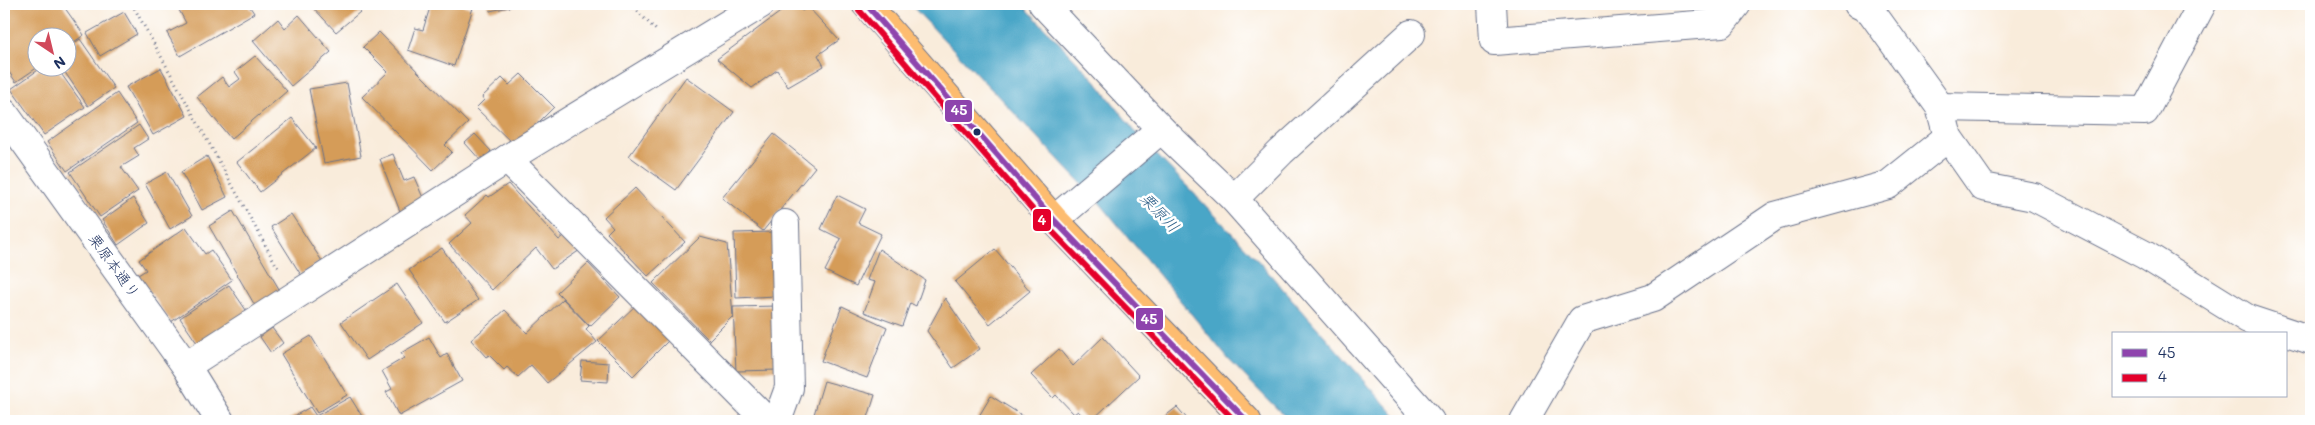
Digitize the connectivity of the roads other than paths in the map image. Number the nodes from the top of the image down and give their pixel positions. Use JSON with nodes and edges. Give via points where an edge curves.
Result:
{"nodes":[{"id":1,"x":760,"y":4,"type":"edge"},
{"id":2,"x":866,"y":4,"type":"edge"},
{"id":3,"x":1043,"y":4,"type":"edge"},
{"id":4,"x":1492,"y":4,"type":"edge"},
{"id":5,"x":1737,"y":4,"type":"edge"},
{"id":6,"x":1858,"y":4,"type":"edge"},
{"id":7,"x":2202,"y":4,"type":"edge"},
{"id":8,"x":1412,"y":34,"type":"dead end"},
{"id":9,"x":1940,"y":107,"type":"junction"},
{"id":10,"x":4,"y":113,"type":"edge"},
{"id":11,"x":1152,"y":137,"type":"junction"},
{"id":12,"x":1948,"y":137,"type":"junction"},
{"id":13,"x":507,"y":159,"type":"junction"},
{"id":14,"x":1234,"y":199,"type":"junction"},
{"id":15,"x":1054,"y":220,"type":"junction"},
{"id":16,"x":785,"y":224,"type":"dead end"},
{"id":17,"x":2287,"y":332,"type":"edge"},
{"id":18,"x":2288,"y":332,"type":"edge"},
{"id":19,"x":2311,"y":340,"type":"edge"},
{"id":20,"x":186,"y":366,"type":"junction"},
{"id":21,"x":220,"y":421,"type":"edge"},
{"id":22,"x":767,"y":421,"type":"edge"},
{"id":23,"x":777,"y":421,"type":"edge"},
{"id":24,"x":1247,"y":421,"type":"edge"},
{"id":25,"x":1430,"y":421,"type":"edge"},
{"id":26,"x":1524,"y":421,"type":"edge"}],
"edges":[{"from":1,"to":13,"type":"street"},
{"from":2,"to":15,"type":"highway"},
{"from":3,"to":11,"type":"street"},
{"from":4,"to":5,"type":"street","via":[[1494,42],[1722,22]]},
{"from":6,"to":9,"type":"street","via":[[1870,10]]},
{"from":7,"to":9,"type":"street","via":[[2145,110]]},
{"from":8,"to":14,"type":"street","via":[[1281,152]]},
{"from":9,"to":12,"type":"street"},
{"from":10,"to":20,"type":"street","name":"栗原本通り"},
{"from":11,"to":14,"type":"street"},
{"from":11,"to":15,"type":"street"},
{"from":12,"to":17,"type":"street","via":[[1983,187],[2034,197],[2145,255],[2248,319]]},
{"from":12,"to":26,"type":"street","via":[[1888,185],[1775,216],[1653,298],[1582,320]]},
{"from":13,"to":20,"type":"street"},
{"from":13,"to":22,"type":"street"},
{"from":14,"to":25,"type":"street"},
{"from":15,"to":24,"type":"highway"},
{"from":16,"to":23,"type":"street","via":[[789,388]]},
{"from":18,"to":19,"type":"street"},
{"from":20,"to":21,"type":"street","name":"栗原本通り"}]}
